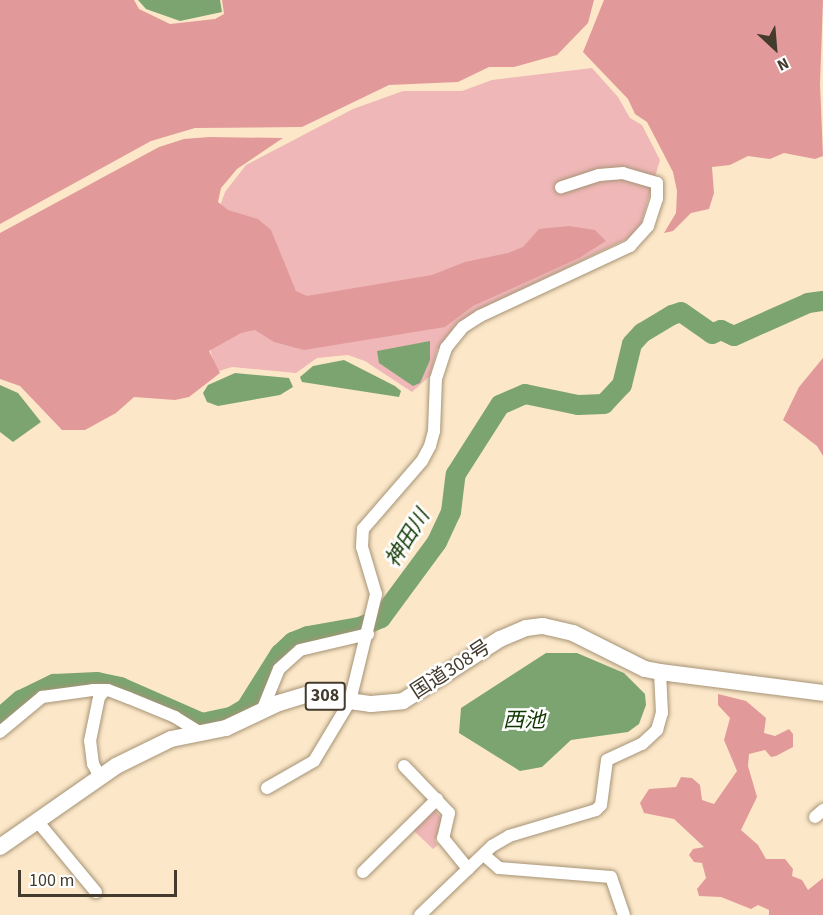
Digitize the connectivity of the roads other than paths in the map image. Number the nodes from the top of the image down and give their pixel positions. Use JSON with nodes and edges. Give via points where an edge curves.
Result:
{"nodes":[{"id":1,"x":561,"y":187,"type":"dead end"},
{"id":2,"x":368,"y":634,"type":"junction"},
{"id":3,"x":660,"y":672,"type":"junction"},
{"id":4,"x":111,"y":676,"type":"dead end"},
{"id":5,"x":106,"y":690,"type":"junction"},
{"id":6,"x":823,"y":693,"type":"edge"},
{"id":7,"x":350,"y":701,"type":"junction"},
{"id":8,"x":262,"y":711,"type":"junction"},
{"id":9,"x":0,"y":732,"type":"edge"},
{"id":10,"x":199,"y":732,"type":"junction"},
{"id":11,"x":404,"y":766,"type":"dead end"},
{"id":12,"x":100,"y":777,"type":"junction"},
{"id":13,"x":267,"y":788,"type":"dead end"},
{"id":14,"x":436,"y":800,"type":"junction"},
{"id":15,"x":38,"y":822,"type":"junction"},
{"id":16,"x":0,"y":848,"type":"edge"},
{"id":17,"x":484,"y":855,"type":"junction"},
{"id":18,"x":468,"y":869,"type":"junction"},
{"id":19,"x":363,"y":872,"type":"dead end"},
{"id":20,"x":96,"y":892,"type":"dead end"},
{"id":21,"x":420,"y":915,"type":"edge"},
{"id":22,"x":624,"y":915,"type":"edge"}],
"edges":[{"from":1,"to":2,"type":"street","via":[[599,175],[623,173],[657,183],[657,199],[648,226],[630,246],[480,316],[463,327],[446,348],[436,379],[434,431],[429,446],[422,461],[363,529],[362,547],[376,594]]},
{"from":2,"to":7,"type":"street"},
{"from":2,"to":8,"type":"street","via":[[300,650],[279,669]]},
{"from":3,"to":6,"type":"highway","name":"国道308号","number":"308"},
{"from":3,"to":7,"type":"highway","name":"国道308号","number":"308","via":[[645,669],[573,633],[534,627],[500,639],[403,701]]},
{"from":3,"to":17,"type":"street","via":[[663,704],[657,730],[642,744],[607,760],[601,805],[596,810],[509,836]]},
{"from":4,"to":5,"type":"street"},
{"from":5,"to":9,"type":"street","via":[[76,690],[42,697]]},
{"from":5,"to":10,"type":"street","via":[[175,717]]},
{"from":5,"to":12,"type":"street","via":[[99,697],[90,741],[93,764]]},
{"from":7,"to":8,"type":"highway","name":"国道308号","number":"308","via":[[306,695]]},
{"from":7,"to":13,"type":"street","via":[[314,762]]},
{"from":8,"to":10,"type":"highway","name":"国道308号","number":"308","via":[[226,728]]},
{"from":10,"to":12,"type":"highway","name":"国道308号","number":"308","via":[[162,742]]},
{"from":11,"to":14,"type":"street"},
{"from":12,"to":15,"type":"highway","name":"国道308号","number":"308"},
{"from":14,"to":18,"type":"street","via":[[449,813],[442,838]]},
{"from":14,"to":19,"type":"street"},
{"from":15,"to":16,"type":"highway","name":"国道308号","number":"308"},
{"from":15,"to":20,"type":"street"},
{"from":17,"to":18,"type":"street"},
{"from":17,"to":22,"type":"street","via":[[499,868],[611,877]]},
{"from":18,"to":21,"type":"street"}]}
